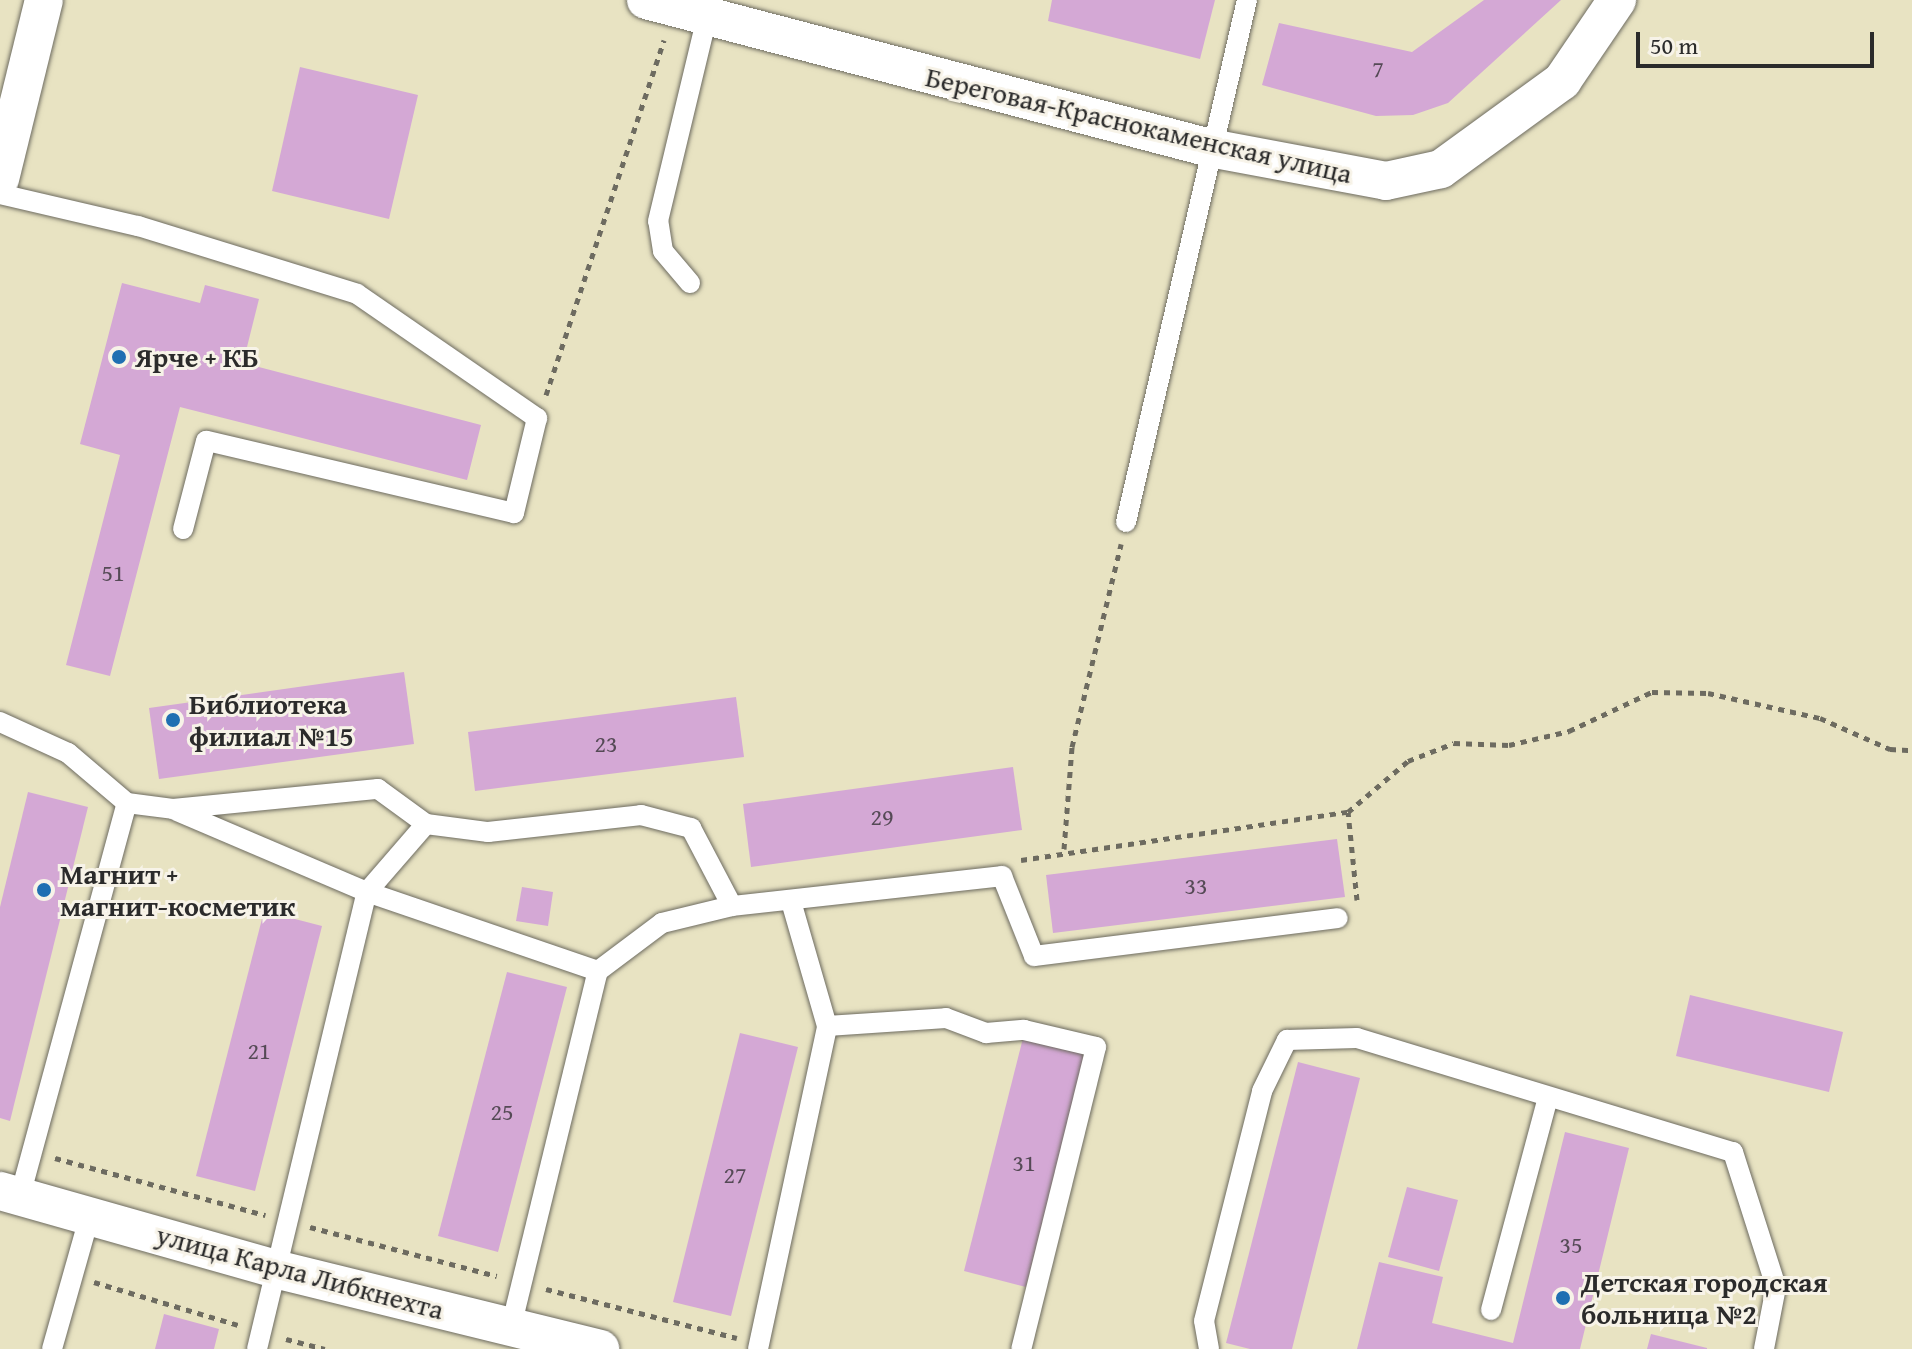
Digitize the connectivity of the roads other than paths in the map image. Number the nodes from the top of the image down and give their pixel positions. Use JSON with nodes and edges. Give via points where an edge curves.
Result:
{"nodes":[{"id":1,"x":44,"y":0,"type":"edge"},
{"id":2,"x":1247,"y":0,"type":"edge"},
{"id":3,"x":1617,"y":0,"type":"edge"},
{"id":4,"x":684,"y":7,"type":"edge"},
{"id":5,"x":1210,"y":148,"type":"junction"},
{"id":6,"x":0,"y":179,"type":"edge"},
{"id":7,"x":0,"y":194,"type":"edge"},
{"id":8,"x":690,"y":283,"type":"dead end"},
{"id":9,"x":1126,"y":522,"type":"road end"},
{"id":10,"x":183,"y":529,"type":"dead end"},
{"id":11,"x":0,"y":722,"type":"edge"},
{"id":12,"x":127,"y":803,"type":"junction"},
{"id":13,"x":173,"y":809,"type":"junction"},
{"id":14,"x":426,"y":824,"type":"junction"},
{"id":15,"x":367,"y":892,"type":"junction"},
{"id":16,"x":792,"y":905,"type":"junction"},
{"id":17,"x":732,"y":906,"type":"junction"},
{"id":18,"x":1338,"y":918,"type":"road end"},
{"id":19,"x":598,"y":971,"type":"junction"},
{"id":20,"x":827,"y":1026,"type":"junction"},
{"id":21,"x":1548,"y":1098,"type":"junction"},
{"id":22,"x":10,"y":1193,"type":"edge"},
{"id":23,"x":90,"y":1215,"type":"junction"},
{"id":24,"x":275,"y":1269,"type":"junction"},
{"id":25,"x":1491,"y":1310,"type":"dead end"},
{"id":26,"x":511,"y":1327,"type":"junction"},
{"id":27,"x":259,"y":1341,"type":"edge"},
{"id":28,"x":759,"y":1346,"type":"edge"},
{"id":29,"x":52,"y":1349,"type":"edge"},
{"id":30,"x":600,"y":1349,"type":"edge"},
{"id":31,"x":1021,"y":1349,"type":"edge"},
{"id":32,"x":1209,"y":1349,"type":"edge"},
{"id":33,"x":1764,"y":1349,"type":"edge"}],
"edges":[{"from":1,"to":6,"type":"street"},
{"from":2,"to":5,"type":"lane"},
{"from":3,"to":5,"type":"street","name":"Береговая-Краснокаменская улица","via":[[1562,81],[1441,169],[1386,181]]},
{"from":4,"to":5,"type":"street","name":"Береговая-Краснокаменская улица"},
{"from":4,"to":8,"type":"lane","via":[[658,221],[663,251]]},
{"from":5,"to":9,"type":"lane","via":[[1162,326]]},
{"from":7,"to":10,"type":"lane","via":[[138,226],[357,294],[537,418],[514,513],[206,441]]},
{"from":11,"to":12,"type":"lane","via":[[68,753]]},
{"from":12,"to":13,"type":"lane"},
{"from":12,"to":22,"type":"lane","via":[[31,1151]]},
{"from":13,"to":14,"type":"lane","via":[[378,789]]},
{"from":13,"to":15,"type":"lane"},
{"from":14,"to":15,"type":"lane"},
{"from":14,"to":17,"type":"lane","via":[[488,832],[641,815],[691,828],[710,854]]},
{"from":15,"to":19,"type":"lane"},
{"from":15,"to":24,"type":"lane"},
{"from":16,"to":17,"type":"lane"},
{"from":16,"to":18,"type":"lane","via":[[1002,876],[1034,956]]},
{"from":16,"to":20,"type":"lane"},
{"from":17,"to":19,"type":"lane","via":[[662,923]]},
{"from":19,"to":26,"type":"lane"},
{"from":20,"to":28,"type":"lane"},
{"from":20,"to":31,"type":"lane","via":[[946,1018],[986,1033],[1024,1030],[1096,1047]]},
{"from":21,"to":25,"type":"lane"},
{"from":21,"to":32,"type":"lane","via":[[1357,1038],[1287,1040],[1255,1122],[1204,1321]]},
{"from":21,"to":33,"type":"lane","via":[[1733,1152],[1776,1287]]},
{"from":22,"to":23,"type":"street","name":"улица Карла Либкнехта"},
{"from":23,"to":24,"type":"street","name":"улица Карла Либкнехта"},
{"from":23,"to":29,"type":"lane"},
{"from":24,"to":26,"type":"street","name":"улица Карла Либкнехта"},
{"from":24,"to":27,"type":"lane"},
{"from":26,"to":30,"type":"street","name":"улица Карла Либкнехта"}]}
